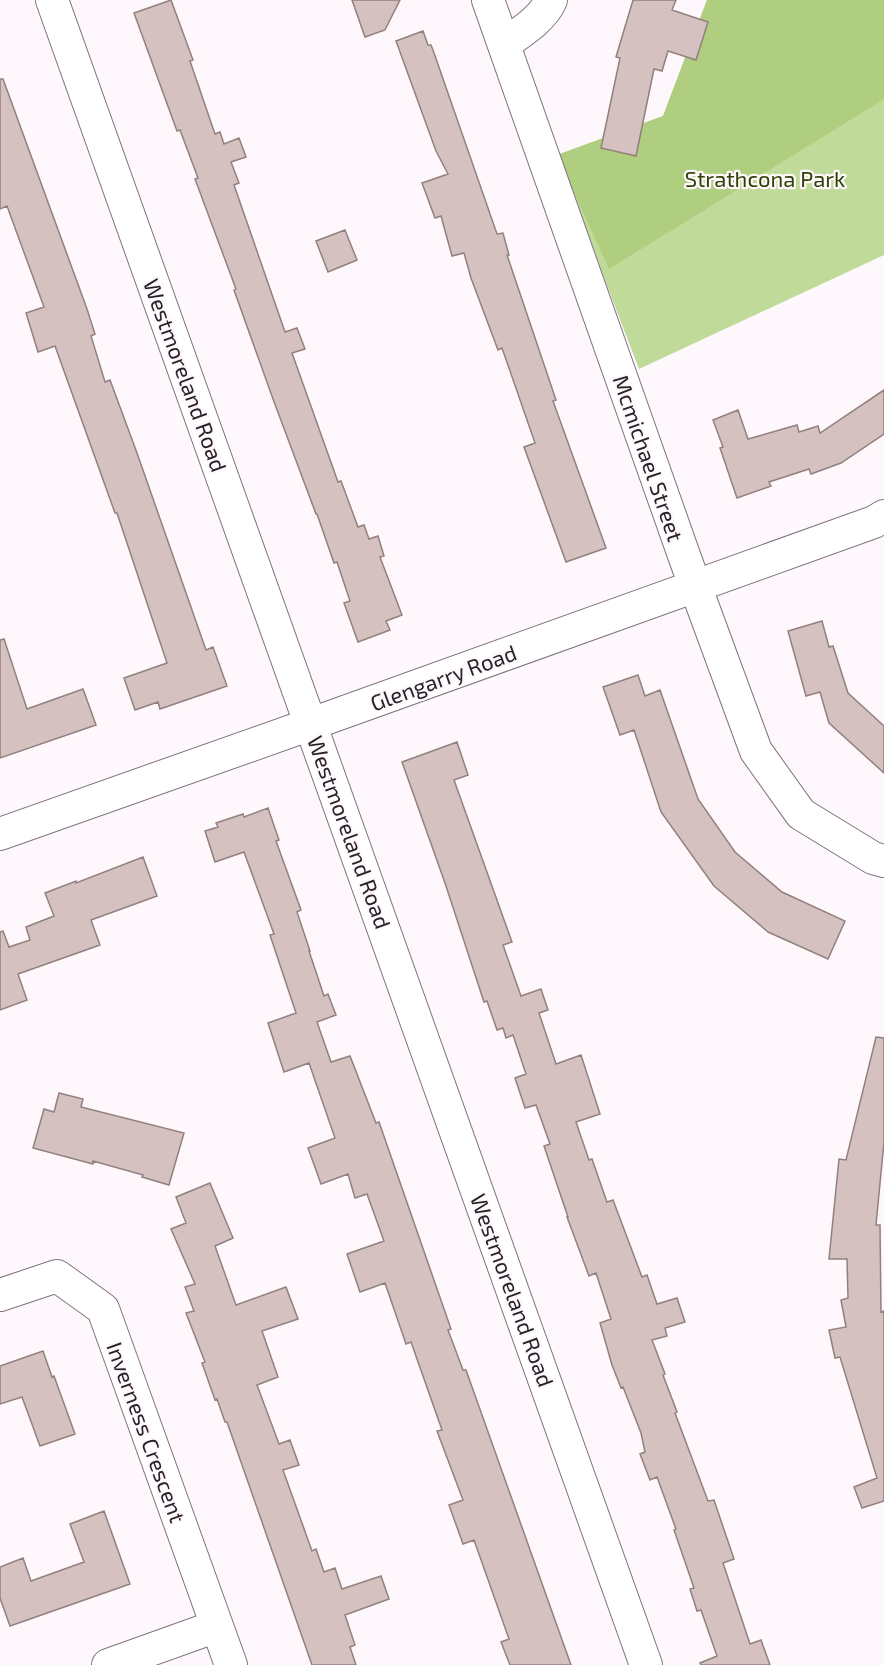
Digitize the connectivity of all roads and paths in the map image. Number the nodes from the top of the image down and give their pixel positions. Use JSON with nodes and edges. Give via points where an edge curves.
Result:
{"nodes":[{"id":1,"x":52,"y":0,"type":"edge"},
{"id":2,"x":488,"y":0,"type":"edge"},
{"id":3,"x":550,"y":0,"type":"edge"},
{"id":4,"x":504,"y":44,"type":"junction"},
{"id":5,"x":884,"y":516,"type":"edge"},
{"id":6,"x":696,"y":587,"type":"junction"},
{"id":7,"x":311,"y":724,"type":"junction"},
{"id":8,"x":0,"y":834,"type":"edge"},
{"id":9,"x":884,"y":861,"type":"edge"},
{"id":10,"x":0,"y":1295,"type":"edge"},
{"id":11,"x":217,"y":1626,"type":"junction"},
{"id":12,"x":108,"y":1665,"type":"edge"},
{"id":13,"x":231,"y":1665,"type":"edge"},
{"id":14,"x":646,"y":1665,"type":"edge"}],
"edges":[{"from":1,"to":7,"type":"street","name":"Westmoreland Road"},
{"from":2,"to":4,"type":"street","name":"Mcmichael Street"},
{"from":3,"to":4,"type":"street","via":[[530,26]]},
{"from":4,"to":6,"type":"street","name":"Mcmichael Street"},
{"from":5,"to":6,"type":"street","name":"Glengarry Road"},
{"from":6,"to":7,"type":"street","name":"Glengarry Road"},
{"from":6,"to":9,"type":"street","name":"Mcmichael Street","via":[[756,751],[801,814]]},
{"from":7,"to":8,"type":"street","name":"Glengarry Road"},
{"from":7,"to":14,"type":"street","name":"Westmoreland Road"},
{"from":10,"to":11,"type":"street","name":"Inverness Crescent","via":[[57,1276],[103,1309]]},
{"from":11,"to":12,"type":"street"},
{"from":11,"to":13,"type":"street","name":"Inverness Crescent"}]}
